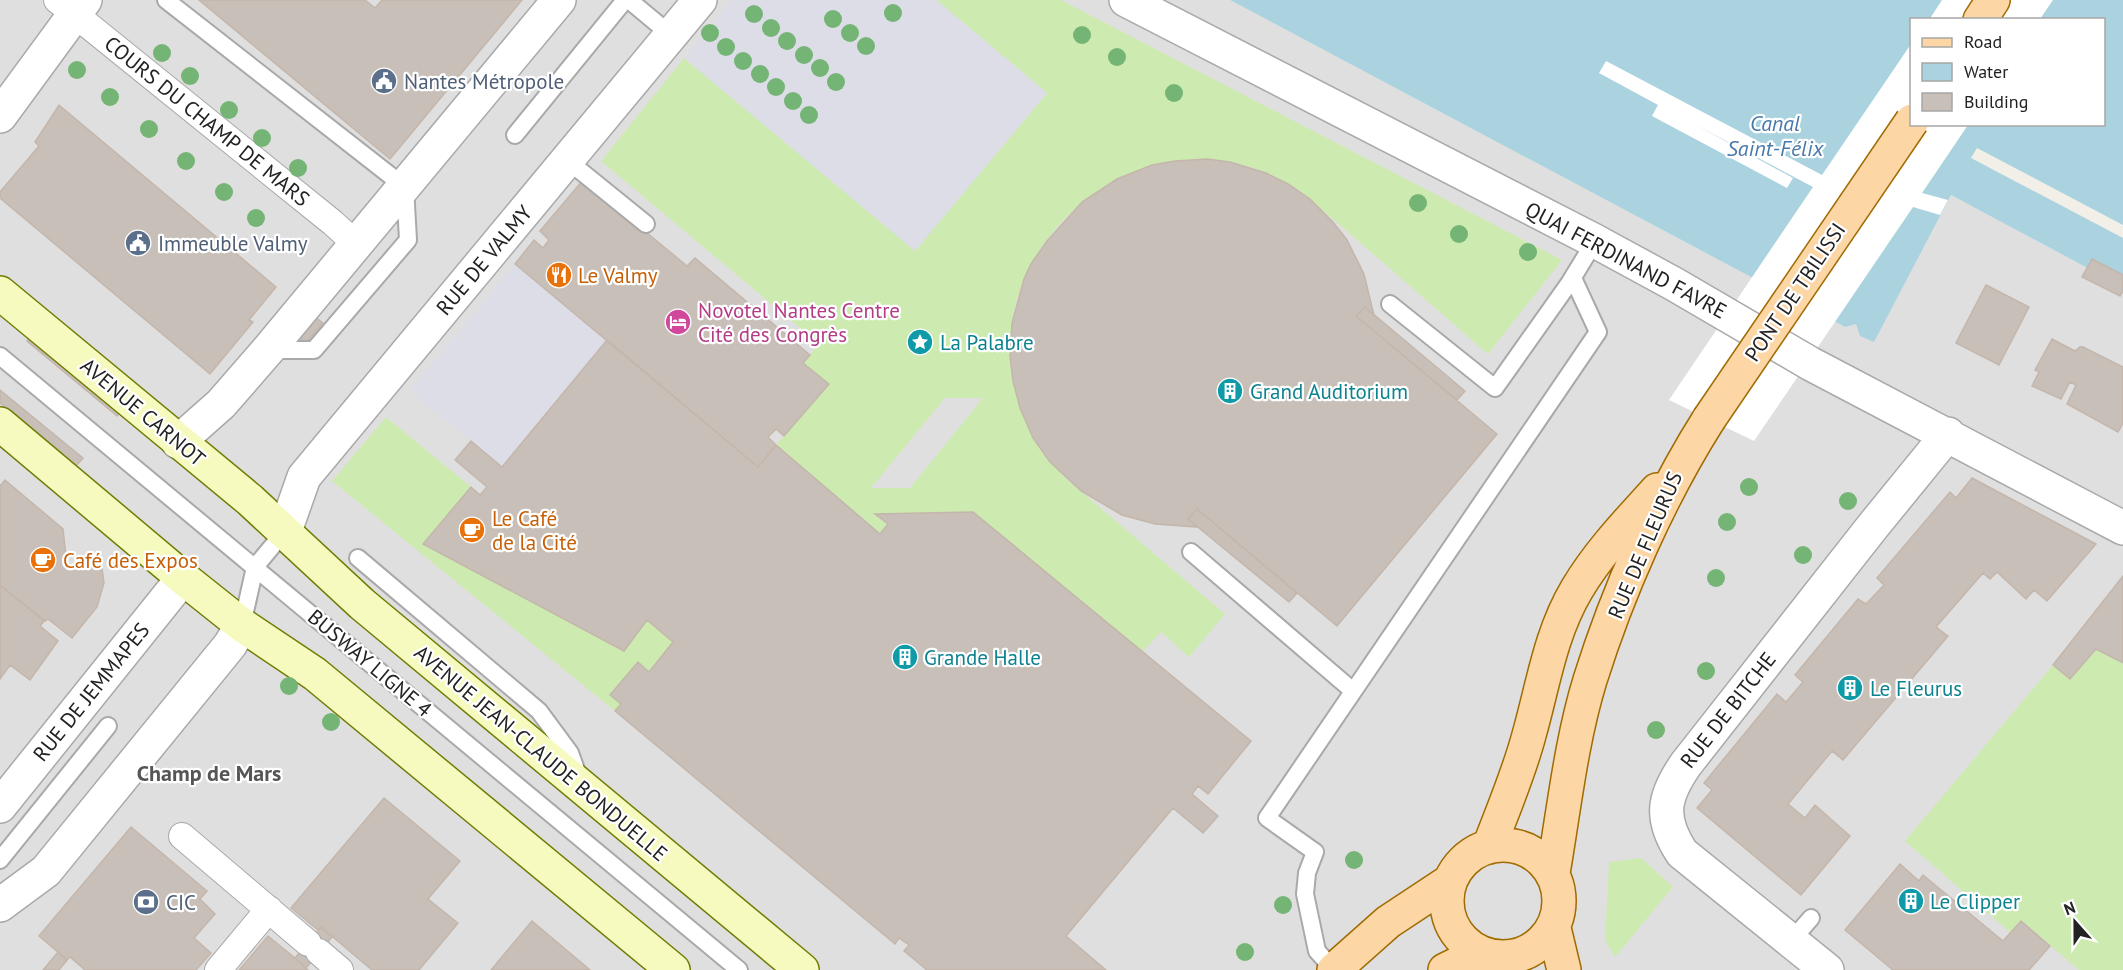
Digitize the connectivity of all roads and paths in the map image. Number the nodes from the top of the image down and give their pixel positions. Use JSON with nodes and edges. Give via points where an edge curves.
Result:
{"nodes":[{"id":1,"x":166,"y":0,"type":"edge"},
{"id":2,"x":560,"y":0,"type":"edge"},
{"id":3,"x":627,"y":0,"type":"edge"},
{"id":4,"x":700,"y":0,"type":"edge"},
{"id":5,"x":1126,"y":0,"type":"edge"},
{"id":6,"x":1993,"y":0,"type":"edge"},
{"id":7,"x":72,"y":5,"type":"edge"},
{"id":8,"x":1981,"y":18,"type":"edge"},
{"id":9,"x":671,"y":34,"type":"junction"},
{"id":10,"x":0,"y":116,"type":"edge"},
{"id":11,"x":1910,"y":122,"type":"edge"},
{"id":12,"x":515,"y":135,"type":"dead end"},
{"id":13,"x":567,"y":160,"type":"junction"},
{"id":14,"x":405,"y":187,"type":"junction"},
{"id":15,"x":646,"y":224,"type":"dead end"},
{"id":16,"x":1595,"y":241,"type":"junction"},
{"id":17,"x":356,"y":244,"type":"junction"},
{"id":18,"x":1573,"y":278,"type":"junction"},
{"id":19,"x":0,"y":293,"type":"edge"},
{"id":20,"x":1390,"y":304,"type":"dead end"},
{"id":21,"x":268,"y":350,"type":"junction"},
{"id":22,"x":0,"y":356,"type":"edge"},
{"id":23,"x":0,"y":424,"type":"edge"},
{"id":24,"x":1948,"y":434,"type":"junction"},
{"id":25,"x":178,"y":442,"type":"junction"},
{"id":26,"x":1681,"y":464,"type":"junction"},
{"id":27,"x":2123,"y":528,"type":"edge"},
{"id":28,"x":285,"y":531,"type":"junction"},
{"id":29,"x":1191,"y":552,"type":"dead end"},
{"id":30,"x":357,"y":558,"type":"dead end"},
{"id":31,"x":255,"y":567,"type":"junction"},
{"id":32,"x":183,"y":578,"type":"junction"},
{"id":33,"x":231,"y":616,"type":"junction"},
{"id":34,"x":1353,"y":691,"type":"junction"},
{"id":35,"x":108,"y":726,"type":"dead end"},
{"id":36,"x":582,"y":788,"type":"junction"},
{"id":37,"x":0,"y":806,"type":"edge"},
{"id":38,"x":182,"y":836,"type":"dead end"},
{"id":39,"x":1489,"y":847,"type":"junction"},
{"id":40,"x":0,"y":860,"type":"edge"},
{"id":41,"x":1553,"y":873,"type":"junction"},
{"id":42,"x":1450,"y":881,"type":"junction"},
{"id":43,"x":0,"y":905,"type":"edge"},
{"id":44,"x":269,"y":909,"type":"junction"},
{"id":45,"x":1554,"y":927,"type":"junction"},
{"id":46,"x":1494,"y":961,"type":"edge"},
{"id":47,"x":218,"y":970,"type":"edge"},
{"id":48,"x":340,"y":970,"type":"edge"},
{"id":49,"x":673,"y":970,"type":"edge"},
{"id":50,"x":739,"y":970,"type":"edge"},
{"id":51,"x":802,"y":970,"type":"edge"},
{"id":52,"x":1334,"y":970,"type":"edge"},
{"id":53,"x":1445,"y":970,"type":"edge"},
{"id":54,"x":1564,"y":970,"type":"edge"},
{"id":55,"x":1827,"y":970,"type":"edge"}],
"edges":[{"from":1,"to":14,"type":"lane"},
{"from":2,"to":14,"type":"street"},
{"from":3,"to":9,"type":"lane"},
{"from":3,"to":12,"type":"lane"},
{"from":4,"to":9,"type":"street","name":"RUE DE VALMY"},
{"from":5,"to":16,"type":"street","name":"QUAI FERDINAND FAVRE"},
{"from":6,"to":8,"type":"main road"},
{"from":7,"to":10,"type":"street"},
{"from":7,"to":17,"type":"street","name":"COURS DU CHAMP DE MARS"},
{"from":9,"to":13,"type":"street","name":"RUE DE VALMY"},
{"from":11,"to":26,"type":"main road","name":"PONT DE TBILISSI","bridge":true},
{"from":13,"to":15,"type":"lane"},
{"from":13,"to":28,"type":"street","name":"RUE DE VALMY","via":[[304,477]]},
{"from":14,"to":17,"type":"street"},
{"from":14,"to":21,"type":"lane","via":[[408,240],[314,350]]},
{"from":16,"to":18,"type":"lane"},
{"from":16,"to":24,"type":"street","name":"QUAI FERDINAND FAVRE","via":[[1812,364]]},
{"from":17,"to":21,"type":"street"},
{"from":18,"to":20,"type":"lane","via":[[1495,388]]},
{"from":18,"to":34,"type":"lane","via":[[1598,332]]},
{"from":19,"to":25,"type":"main road","name":"AVENUE CARNOT"},
{"from":21,"to":25,"type":"street","via":[[221,404]]},
{"from":22,"to":31,"type":"lane","name":"BUSWAY LIGNE 4"},
{"from":23,"to":32,"type":"main road"},
{"from":24,"to":27,"type":"street","name":"QUAI FERDINAND FAVRE"},
{"from":24,"to":55,"type":"street","name":"RUE DE BITCHE","via":[[1672,784],[1666,804],[1672,838],[1682,853],[1801,930]]},
{"from":25,"to":28,"type":"main road","name":"AVENUE CARNOT"},
{"from":26,"to":39,"type":"main road","name":"RUE DE FLEURUS","via":[[1617,535],[1577,589],[1558,629],[1529,737]]},
{"from":26,"to":41,"type":"main road","name":"RUE DE FLEURUS","via":[[1623,586],[1590,681],[1574,746]]},
{"from":28,"to":31,"type":"lane"},
{"from":28,"to":36,"type":"main road","name":"AVENUE JEAN-CLAUDE BONDUELLE","via":[[362,604]]},
{"from":29,"to":34,"type":"lane"},
{"from":30,"to":36,"type":"lane","via":[[539,711],[570,753]]},
{"from":31,"to":33,"type":"lane"},
{"from":31,"to":50,"type":"lane","name":"BUSWAY LIGNE 4"},
{"from":32,"to":33,"type":"main road"},
{"from":32,"to":37,"type":"street","name":"RUE DE JEMMAPES"},
{"from":33,"to":43,"type":"street","via":[[225,651],[45,871]]},
{"from":33,"to":49,"type":"main road","via":[[315,674]]},
{"from":34,"to":52,"type":"lane","via":[[1267,818],[1315,852],[1306,873],[1305,894],[1317,951]]},
{"from":35,"to":40,"type":"lane"},
{"from":36,"to":51,"type":"main road","name":"AVENUE JEAN-CLAUDE BONDUELLE"},
{"from":38,"to":44,"type":"street"},
{"from":39,"to":41,"type":"main road","via":[[1525,849],[1541,858]]},
{"from":39,"to":42,"type":"main road","via":[[1460,865]]},
{"from":41,"to":45,"type":"main road","via":[[1560,909]]},
{"from":42,"to":46,"type":"main road","via":[[1446,902],[1451,923],[1462,941]]},
{"from":42,"to":52,"type":"main road","via":[[1388,922]]},
{"from":44,"to":47,"type":"street"},
{"from":44,"to":48,"type":"street"},
{"from":45,"to":46,"type":"main road","via":[[1540,944],[1521,955]]},
{"from":45,"to":54,"type":"main road"},
{"from":46,"to":53,"type":"main road"}]}
